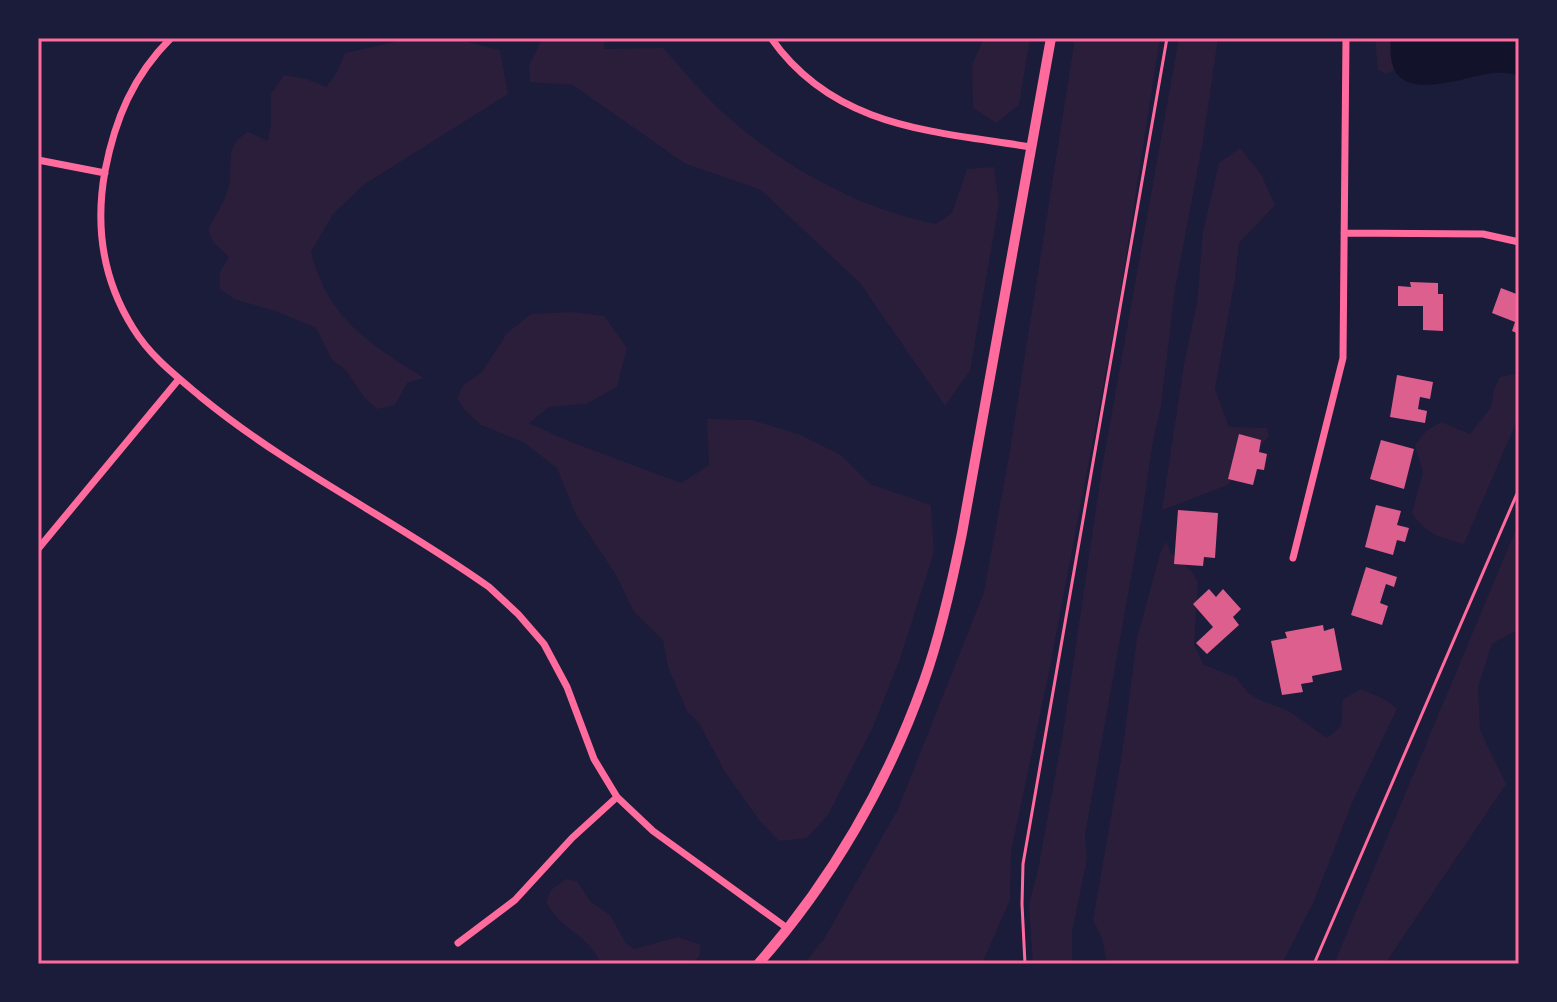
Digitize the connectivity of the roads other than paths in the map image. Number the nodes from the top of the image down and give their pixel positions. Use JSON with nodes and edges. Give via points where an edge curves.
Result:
{"nodes":[{"id":1,"x":171,"y":38,"type":"edge"},
{"id":2,"x":771,"y":38,"type":"edge"},
{"id":3,"x":1051,"y":38,"type":"edge"},
{"id":4,"x":1346,"y":38,"type":"edge"},
{"id":5,"x":1031,"y":147,"type":"junction"},
{"id":6,"x":38,"y":160,"type":"edge"},
{"id":7,"x":105,"y":173,"type":"junction"},
{"id":8,"x":1344,"y":233,"type":"junction"},
{"id":9,"x":1519,"y":242,"type":"edge"},
{"id":10,"x":179,"y":379,"type":"junction"},
{"id":11,"x":38,"y":549,"type":"edge"},
{"id":12,"x":1293,"y":558,"type":"dead end"},
{"id":13,"x":617,"y":797,"type":"junction"},
{"id":14,"x":787,"y":928,"type":"junction"},
{"id":15,"x":458,"y":943,"type":"dead end"},
{"id":16,"x":758,"y":964,"type":"edge"}],
"edges":[{"from":1,"to":7,"type":"street","via":[[144,67],[123,105]]},
{"from":2,"to":5,"type":"street","via":[[815,86],[861,113],[917,129]]},
{"from":3,"to":5,"type":"main road"},
{"from":4,"to":8,"type":"street"},
{"from":5,"to":14,"type":"main road","via":[[962,533],[925,679],[872,798]]},
{"from":6,"to":7,"type":"street"},
{"from":7,"to":10,"type":"street","via":[[101,229],[115,295],[134,331]]},
{"from":8,"to":9,"type":"street","via":[[1483,234]]},
{"from":8,"to":12,"type":"street","via":[[1343,358]]},
{"from":10,"to":11,"type":"street"},
{"from":10,"to":13,"type":"street","via":[[256,439],[473,575],[518,614],[561,673],[594,759]]},
{"from":13,"to":14,"type":"street","via":[[653,831]]},
{"from":13,"to":15,"type":"street","via":[[515,900]]},
{"from":14,"to":16,"type":"main road"}]}
